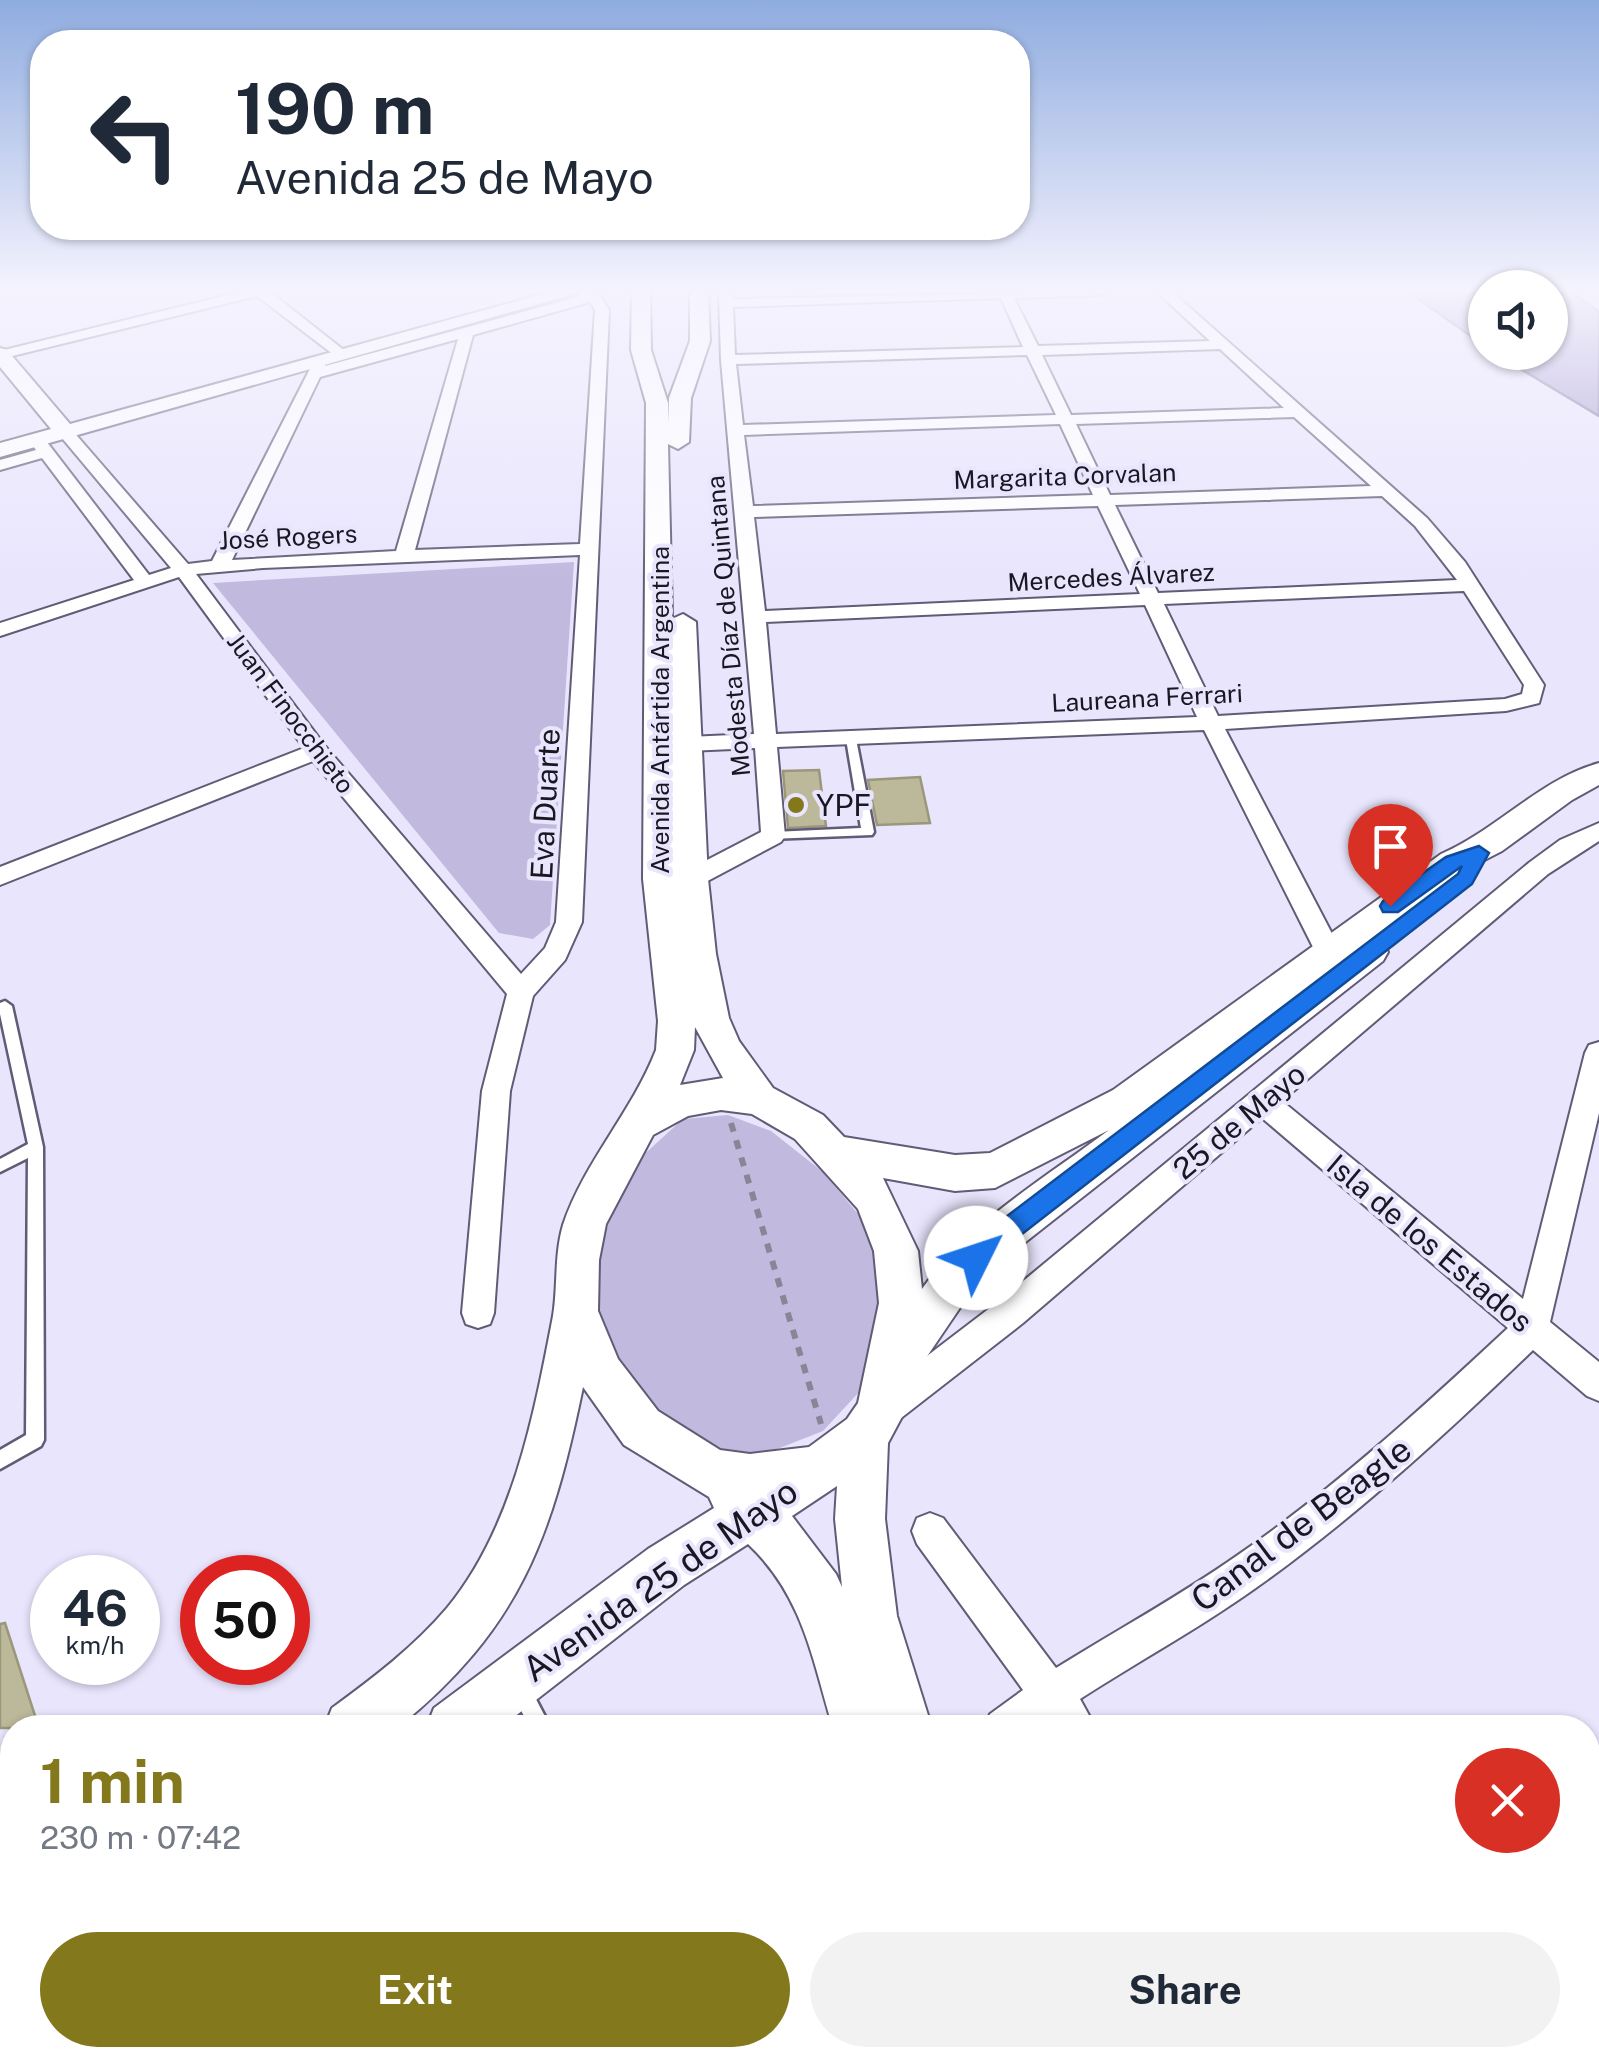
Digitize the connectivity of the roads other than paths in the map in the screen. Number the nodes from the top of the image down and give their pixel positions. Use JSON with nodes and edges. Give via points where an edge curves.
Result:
{"nodes":[{"id":1,"x":27,"y":387,"type":"edge"},
{"id":2,"x":218,"y":387,"type":"edge"},
{"id":3,"x":313,"y":387,"type":"edge"},
{"id":4,"x":452,"y":387,"type":"edge"},
{"id":5,"x":597,"y":387,"type":"edge"},
{"id":6,"x":653,"y":387,"type":"edge"},
{"id":7,"x":682,"y":387,"type":"edge"},
{"id":8,"x":731,"y":387,"type":"edge"},
{"id":9,"x":1050,"y":387,"type":"edge"},
{"id":10,"x":1271,"y":387,"type":"edge"},
{"id":11,"x":1300,"y":412,"type":"junction"},
{"id":12,"x":1065,"y":418,"type":"junction"},
{"id":13,"x":60,"y":427,"type":"junction"},
{"id":14,"x":735,"y":430,"type":"junction"},
{"id":15,"x":33,"y":434,"type":"junction"},
{"id":16,"x":0,"y":436,"type":"edge"},
{"id":17,"x":0,"y":450,"type":"edge"},
{"id":18,"x":0,"y":464,"type":"edge"},
{"id":19,"x":1389,"y":491,"type":"junction"},
{"id":20,"x":1104,"y":499,"type":"junction"},
{"id":21,"x":743,"y":512,"type":"junction"},
{"id":22,"x":588,"y":549,"type":"junction"},
{"id":23,"x":404,"y":556,"type":"junction"},
{"id":24,"x":220,"y":565,"type":"junction"},
{"id":25,"x":183,"y":570,"type":"junction"},
{"id":26,"x":146,"y":583,"type":"junction"},
{"id":27,"x":1468,"y":584,"type":"junction"},
{"id":28,"x":1154,"y":600,"type":"junction"},
{"id":29,"x":756,"y":617,"type":"junction"},
{"id":30,"x":0,"y":630,"type":"edge"},
{"id":31,"x":1211,"y":723,"type":"junction"},
{"id":32,"x":851,"y":739,"type":"junction"},
{"id":33,"x":763,"y":743,"type":"junction"},
{"id":34,"x":688,"y":744,"type":"junction"},
{"id":35,"x":317,"y":751,"type":"junction"},
{"id":36,"x":1599,"y":773,"type":"edge"},
{"id":37,"x":1599,"y":831,"type":"edge"},
{"id":38,"x":773,"y":836,"type":"junction"},
{"id":39,"x":1479,"y":853,"type":"junction"},
{"id":40,"x":0,"y":876,"type":"edge"},
{"id":41,"x":691,"y":879,"type":"junction"},
{"id":42,"x":1328,"y":951,"type":"junction"},
{"id":43,"x":521,"y":992,"type":"junction"},
{"id":44,"x":5,"y":1006,"type":"dead end"},
{"id":45,"x":1599,"y":1052,"type":"edge"},
{"id":46,"x":740,"y":1096,"type":"junction"},
{"id":47,"x":1262,"y":1101,"type":"junction"},
{"id":48,"x":641,"y":1122,"type":"junction"},
{"id":49,"x":36,"y":1148,"type":"junction"},
{"id":50,"x":834,"y":1152,"type":"junction"},
{"id":51,"x":0,"y":1166,"type":"edge"},
{"id":52,"x":576,"y":1311,"type":"junction"},
{"id":53,"x":478,"y":1313,"type":"dead end"},
{"id":54,"x":1532,"y":1328,"type":"junction"},
{"id":55,"x":1599,"y":1384,"type":"edge"},
{"id":56,"x":855,"y":1425,"type":"junction"},
{"id":57,"x":0,"y":1460,"type":"edge"},
{"id":58,"x":712,"y":1474,"type":"junction"},
{"id":59,"x":749,"y":1511,"type":"junction"},
{"id":60,"x":930,"y":1531,"type":"dead end"},
{"id":61,"x":516,"y":1681,"type":"junction"},
{"id":62,"x":1050,"y":1693,"type":"junction"},
{"id":63,"x":369,"y":1715,"type":"edge"},
{"id":64,"x":471,"y":1715,"type":"edge"},
{"id":65,"x":534,"y":1715,"type":"edge"},
{"id":66,"x":857,"y":1715,"type":"edge"},
{"id":67,"x":900,"y":1715,"type":"edge"},
{"id":68,"x":1021,"y":1715,"type":"edge"},
{"id":69,"x":1066,"y":1715,"type":"edge"}],
"edges":[{"from":1,"to":13,"type":"main road"},
{"from":2,"to":13,"type":"main road"},
{"from":3,"to":24,"type":"street"},
{"from":4,"to":23,"type":"street"},
{"from":5,"to":22,"type":"street","name":"Eva Duarte"},
{"from":6,"to":48,"type":"main road","name":"Avenida Antártida Argentina","via":[[660,879],[677,1022],[670,1064]]},
{"from":7,"to":34,"type":"main road","name":"Avenida Antártida Argentina"},
{"from":8,"to":14,"type":"street","name":"Modesta Díaz de Quintana"},
{"from":9,"to":12,"type":"street"},
{"from":10,"to":11,"type":"street"},
{"from":11,"to":12,"type":"street"},
{"from":11,"to":19,"type":"street"},
{"from":12,"to":14,"type":"street"},
{"from":12,"to":20,"type":"street"},
{"from":13,"to":15,"type":"main road"},
{"from":13,"to":25,"type":"street","name":"Juan Finocchieto"},
{"from":14,"to":21,"type":"street","name":"Modesta Díaz de Quintana"},
{"from":15,"to":16,"type":"main road"},
{"from":15,"to":17,"type":"main road"},
{"from":15,"to":18,"type":"street"},
{"from":15,"to":26,"type":"street"},
{"from":19,"to":20,"type":"street","name":"Margarita Corvalan"},
{"from":19,"to":27,"type":"street"},
{"from":20,"to":21,"type":"street","name":"Margarita Corvalan"},
{"from":20,"to":28,"type":"street"},
{"from":21,"to":29,"type":"street","name":"Modesta Díaz de Quintana"},
{"from":22,"to":23,"type":"street","name":"José Rogers"},
{"from":22,"to":43,"type":"street","name":"Eva Duarte","via":[[570,922],[556,953]]},
{"from":23,"to":24,"type":"street","name":"José Rogers"},
{"from":24,"to":25,"type":"street","name":"José Rogers"},
{"from":25,"to":26,"type":"street","name":"José Rogers"},
{"from":25,"to":35,"type":"street","name":"Juan Finocchieto"},
{"from":26,"to":30,"type":"street","name":"José Rogers"},
{"from":27,"to":28,"type":"street","name":"Mercedes Álvarez"},
{"from":27,"to":31,"type":"street","name":"Laureana Ferrari","via":[[1534,685],[1532,698],[1506,706]]},
{"from":28,"to":29,"type":"street","name":"Mercedes Álvarez"},
{"from":28,"to":31,"type":"street"},
{"from":29,"to":33,"type":"street","name":"Modesta Díaz de Quintana"},
{"from":31,"to":32,"type":"street","name":"Laureana Ferrari"},
{"from":31,"to":42,"type":"street"},
{"from":32,"to":33,"type":"street","name":"Laureana Ferrari"},
{"from":32,"to":38,"type":"lane","via":[[868,832]]},
{"from":33,"to":34,"type":"street","name":"Laureana Ferrari"},
{"from":33,"to":38,"type":"street","name":"Modesta Díaz de Quintana"},
{"from":34,"to":41,"type":"main road","name":"Avenida Antártida Argentina"},
{"from":35,"to":40,"type":"street"},
{"from":35,"to":43,"type":"street","name":"Juan Finocchieto"},
{"from":36,"to":39,"type":"main road","name":"Avenida 25 de Mayo","via":[[1550,799]]},
{"from":37,"to":47,"type":"street","name":"25 de Mayo","via":[[1539,868]]},
{"from":38,"to":41,"type":"street"},
{"from":39,"to":42,"type":"main road","name":"Avenida 25 de Mayo","via":[[1453,862]]},
{"from":39,"to":56,"type":"main road","name":"Avenida 25 de Mayo","via":[[1465,878],[999,1237],[954,1279]]},
{"from":41,"to":46,"type":"main road","name":"Avenida Antártida Argentina","via":[[710,1018]]},
{"from":42,"to":50,"type":"main road","name":"Avenida 25 de Mayo","via":[[1127,1101],[995,1170],[954,1174]]},
{"from":43,"to":53,"type":"street","name":"Eva Duarte","via":[[496,1091]]},
{"from":44,"to":49,"type":"lane"},
{"from":45,"to":54,"type":"street"},
{"from":46,"to":48,"type":"main road","via":[[680,1100]]},
{"from":46,"to":50,"type":"main road","via":[[808,1127]]},
{"from":47,"to":54,"type":"street","name":"Isla de los Estados"},
{"from":47,"to":56,"type":"street","name":"25 de Mayo","via":[[1011,1312]]},
{"from":48,"to":52,"type":"main road","name":"Avenida Antártida Argentina","via":[[585,1224]]},
{"from":49,"to":51,"type":"lane"},
{"from":49,"to":57,"type":"lane","via":[[35,1440]]},
{"from":50,"to":56,"type":"main road","via":[[875,1199],[896,1252],[901,1303]]},
{"from":52,"to":58,"type":"main road","via":[[601,1374],[641,1428]]},
{"from":52,"to":63,"type":"main road","via":[[522,1528],[479,1608]]},
{"from":54,"to":55,"type":"street","name":"Isla de los Estados"},
{"from":54,"to":62,"type":"street","name":"Canal de Beagle","via":[[1414,1441],[1298,1532],[1211,1596]]},
{"from":56,"to":58,"type":"main road","via":[[750,1478]]},
{"from":56,"to":59,"type":"main road","name":"Avenida 25 de Mayo"},
{"from":56,"to":67,"type":"main road","via":[[871,1616]]},
{"from":58,"to":59,"type":"main road"},
{"from":59,"to":61,"type":"main road","name":"Avenida 25 de Mayo"},
{"from":59,"to":66,"type":"main road","via":[[784,1543],[818,1592]]},
{"from":60,"to":62,"type":"street"},
{"from":61,"to":64,"type":"main road","name":"Avenida 25 de Mayo"},
{"from":61,"to":65,"type":"lane"},
{"from":62,"to":68,"type":"street","name":"Canal de Beagle"},
{"from":62,"to":69,"type":"street"}]}
